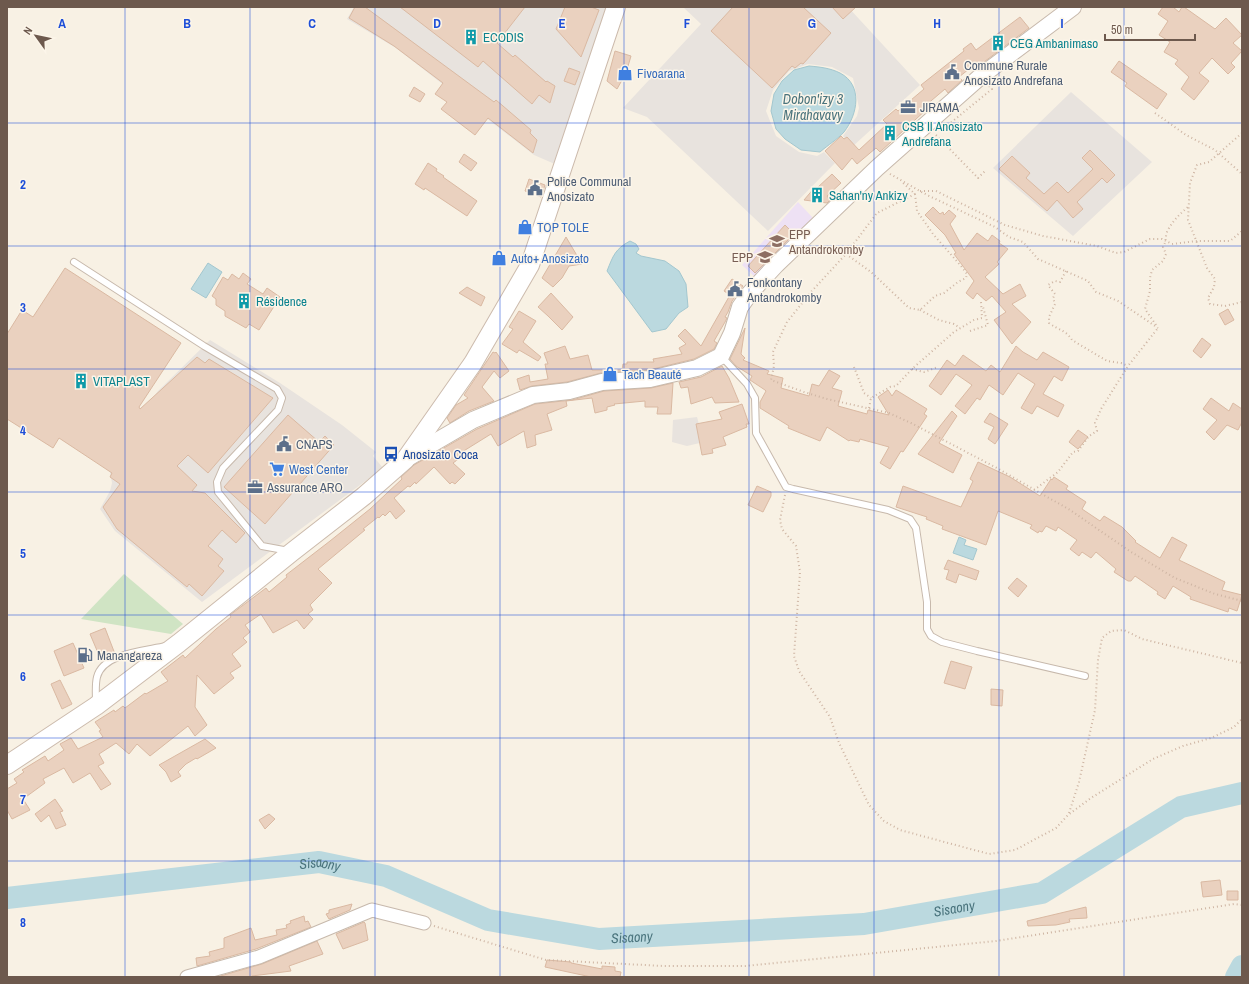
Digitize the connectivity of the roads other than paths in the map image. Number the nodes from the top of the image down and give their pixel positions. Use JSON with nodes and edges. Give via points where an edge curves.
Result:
{"nodes":[{"id":1,"x":616,"y":7,"type":"edge"},
{"id":2,"x":1073,"y":7,"type":"edge"},
{"id":3,"x":74,"y":262,"type":"dead end"},
{"id":4,"x":721,"y":356,"type":"junction"},
{"id":5,"x":405,"y":460,"type":"junction"},
{"id":6,"x":292,"y":552,"type":"junction"},
{"id":7,"x":179,"y":643,"type":"junction"},
{"id":8,"x":1085,"y":676,"type":"dead end"},
{"id":9,"x":96,"y":706,"type":"junction"},
{"id":10,"x":7,"y":765,"type":"edge"},
{"id":11,"x":424,"y":923,"type":"road end"},
{"id":12,"x":187,"y":977,"type":"edge"}],
"edges":[{"from":1,"to":5,"type":"main road","via":[[530,265],[473,363]]},
{"from":2,"to":4,"type":"street","via":[[981,76],[877,168],[791,250],[740,307]]},
{"from":3,"to":6,"type":"lane","via":[[204,346],[277,389],[282,398],[278,410],[223,468],[217,482],[218,492],[262,546]]},
{"from":4,"to":5,"type":"street","via":[[697,368],[650,379],[602,382],[569,391],[533,395],[473,420]]},
{"from":4,"to":8,"type":"lane","via":[[747,384],[755,398],[756,433],[786,486],[888,510],[910,519],[916,528],[927,602],[927,629],[931,636],[942,642],[977,652]]},
{"from":5,"to":6,"type":"main road","via":[[364,496]]},
{"from":6,"to":7,"type":"main road"},
{"from":7,"to":9,"type":"main road"},
{"from":7,"to":9,"type":"lane","via":[[119,656],[106,662],[97,677]]},
{"from":9,"to":10,"type":"main road"},
{"from":11,"to":12,"type":"street","via":[[372,910],[259,957]]}]}
